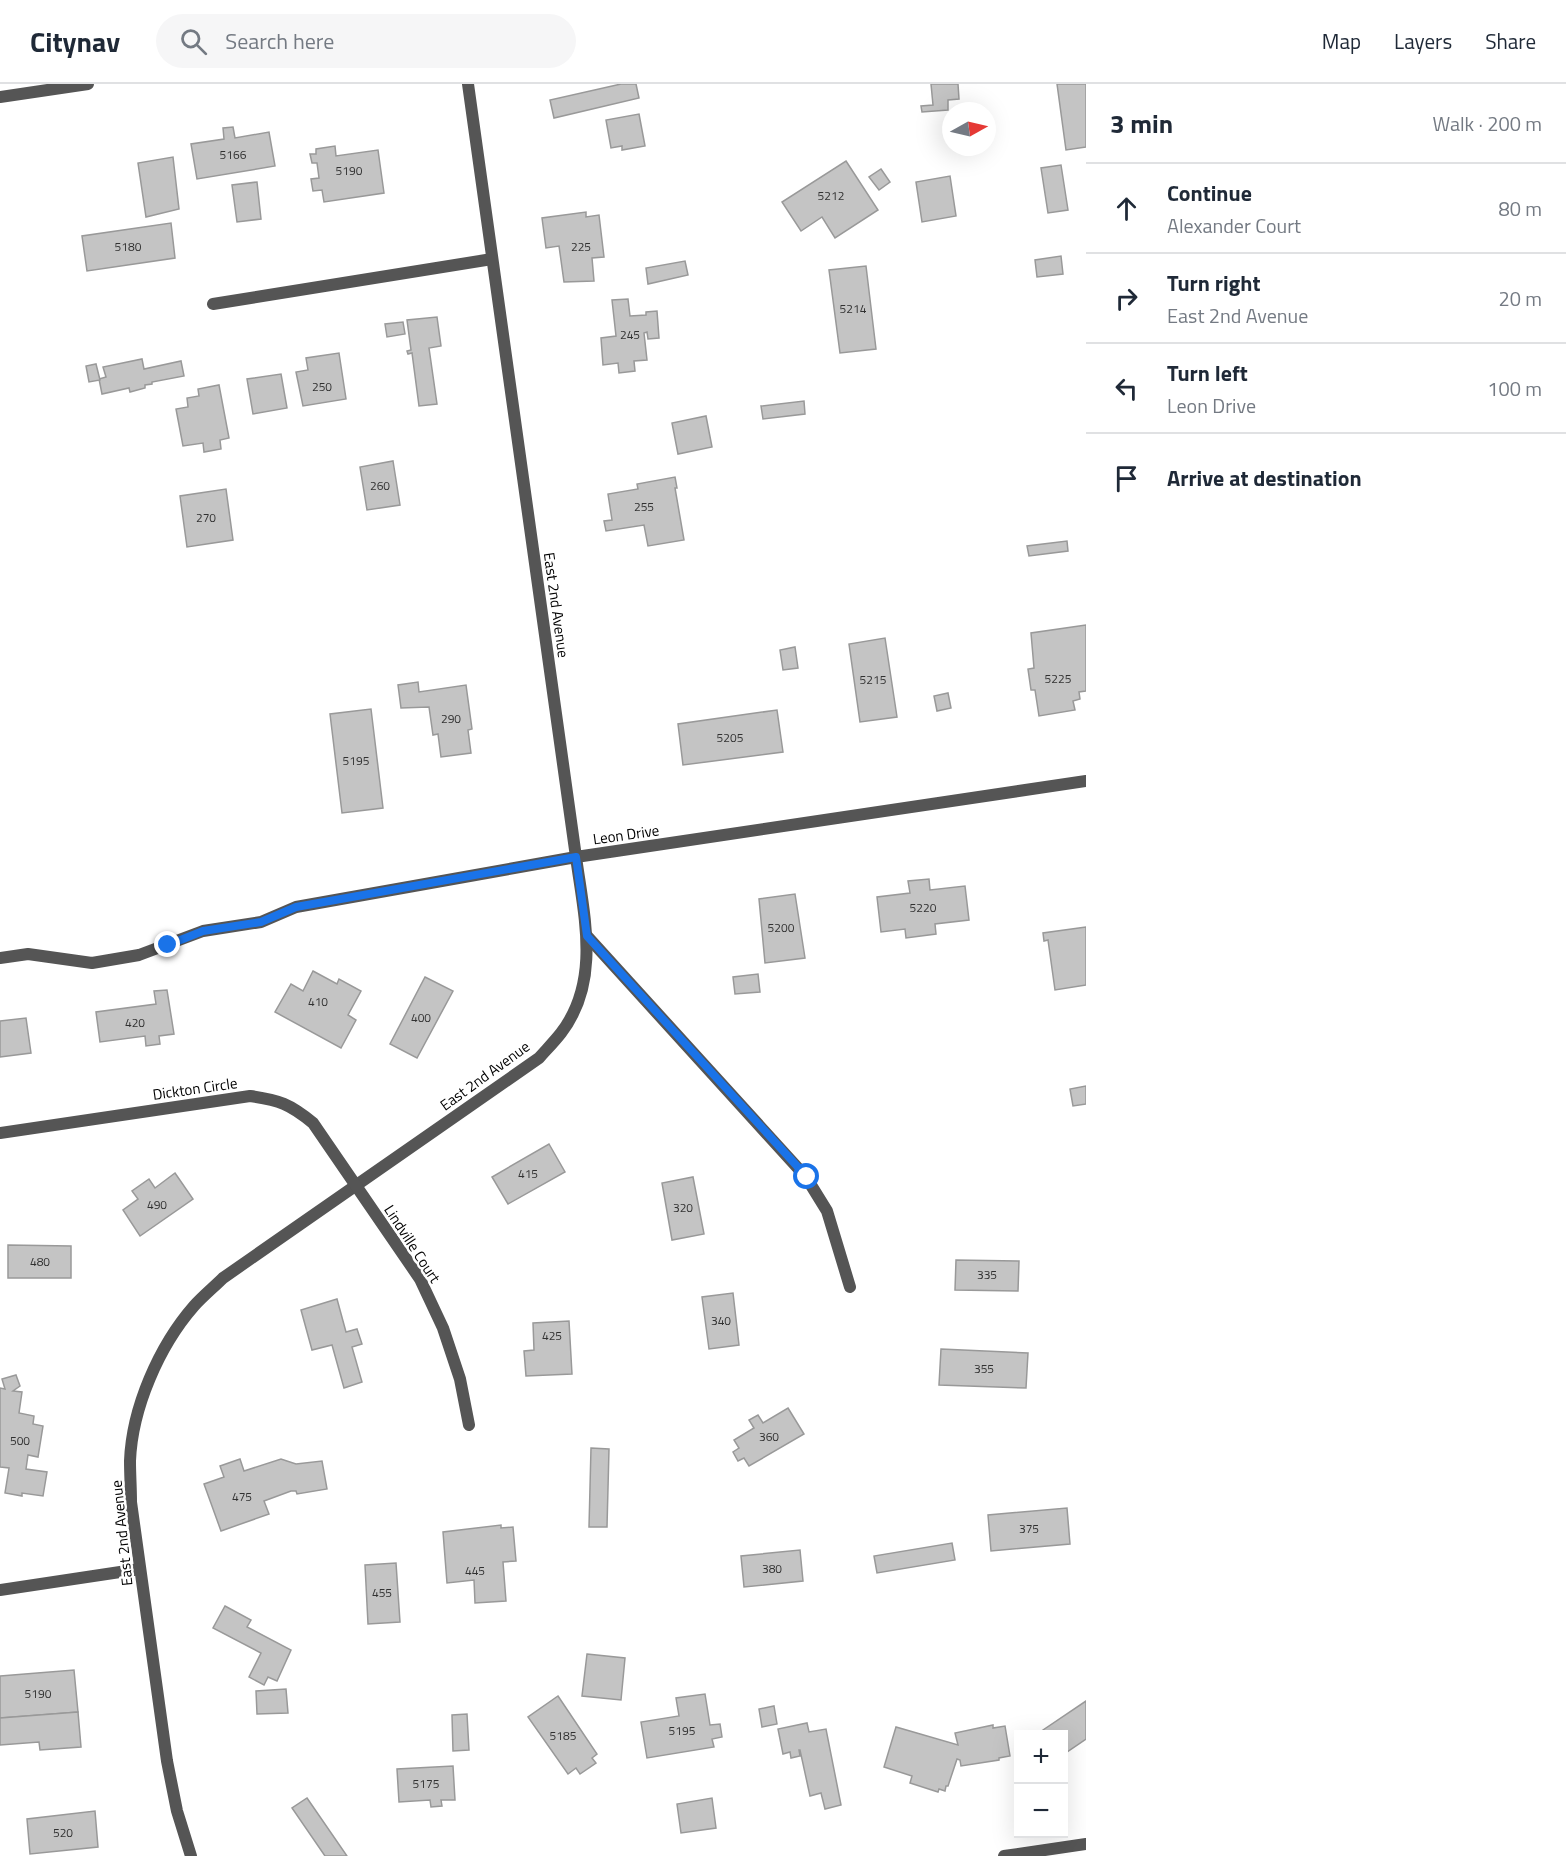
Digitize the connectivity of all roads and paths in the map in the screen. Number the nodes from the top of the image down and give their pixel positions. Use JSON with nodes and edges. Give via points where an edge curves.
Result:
{"nodes":[{"id":1,"x":88,"y":84,"type":"edge"},
{"id":2,"x":468,"y":84,"type":"edge"},
{"id":3,"x":13,"y":90,"type":"edge"},
{"id":4,"x":0,"y":98,"type":"edge"},
{"id":5,"x":492,"y":259,"type":"junction"},
{"id":6,"x":213,"y":304,"type":"dead end"},
{"id":7,"x":1086,"y":781,"type":"edge"},
{"id":8,"x":576,"y":857,"type":"junction"},
{"id":9,"x":587,"y":936,"type":"junction"},
{"id":10,"x":0,"y":958,"type":"edge"},
{"id":11,"x":0,"y":1133,"type":"edge"},
{"id":12,"x":356,"y":1185,"type":"junction"},
{"id":13,"x":850,"y":1287,"type":"dead end"},
{"id":14,"x":469,"y":1425,"type":"dead end"},
{"id":15,"x":140,"y":1569,"type":"junction"},
{"id":16,"x":0,"y":1590,"type":"edge"},
{"id":17,"x":1086,"y":1844,"type":"edge"},
{"id":18,"x":191,"y":1856,"type":"edge"},
{"id":19,"x":1004,"y":1856,"type":"edge"}],
"edges":[{"from":1,"to":3,"type":"street"},
{"from":2,"to":5,"type":"street","name":"East 2nd Avenue"},
{"from":3,"to":4,"type":"street"},
{"from":5,"to":6,"type":"street"},
{"from":5,"to":8,"type":"street","name":"East 2nd Avenue"},
{"from":7,"to":8,"type":"street","name":"Leon Drive"},
{"from":8,"to":9,"type":"street","name":"East 2nd Avenue"},
{"from":8,"to":10,"type":"street","name":"Leon Drive","via":[[296,907],[261,922],[203,931],[139,955],[92,963],[28,954]]},
{"from":9,"to":12,"type":"street","name":"East 2nd Avenue","via":[[587,967],[578,1002],[562,1032],[539,1058]]},
{"from":9,"to":13,"type":"street","via":[[807,1177],[827,1211]]},
{"from":11,"to":12,"type":"street","name":"Dickton Circle","via":[[250,1096],[274,1099],[295,1108],[313,1123]]},
{"from":12,"to":14,"type":"street","name":"Lindville Court","via":[[420,1279],[444,1328]]},
{"from":12,"to":15,"type":"street","name":"East 2nd Avenue","via":[[223,1278],[193,1307],[168,1341],[140,1406],[130,1459]]},
{"from":15,"to":16,"type":"street"},
{"from":15,"to":18,"type":"street","name":"East 2nd Avenue","via":[[167,1761]]},
{"from":17,"to":19,"type":"street"}]}
